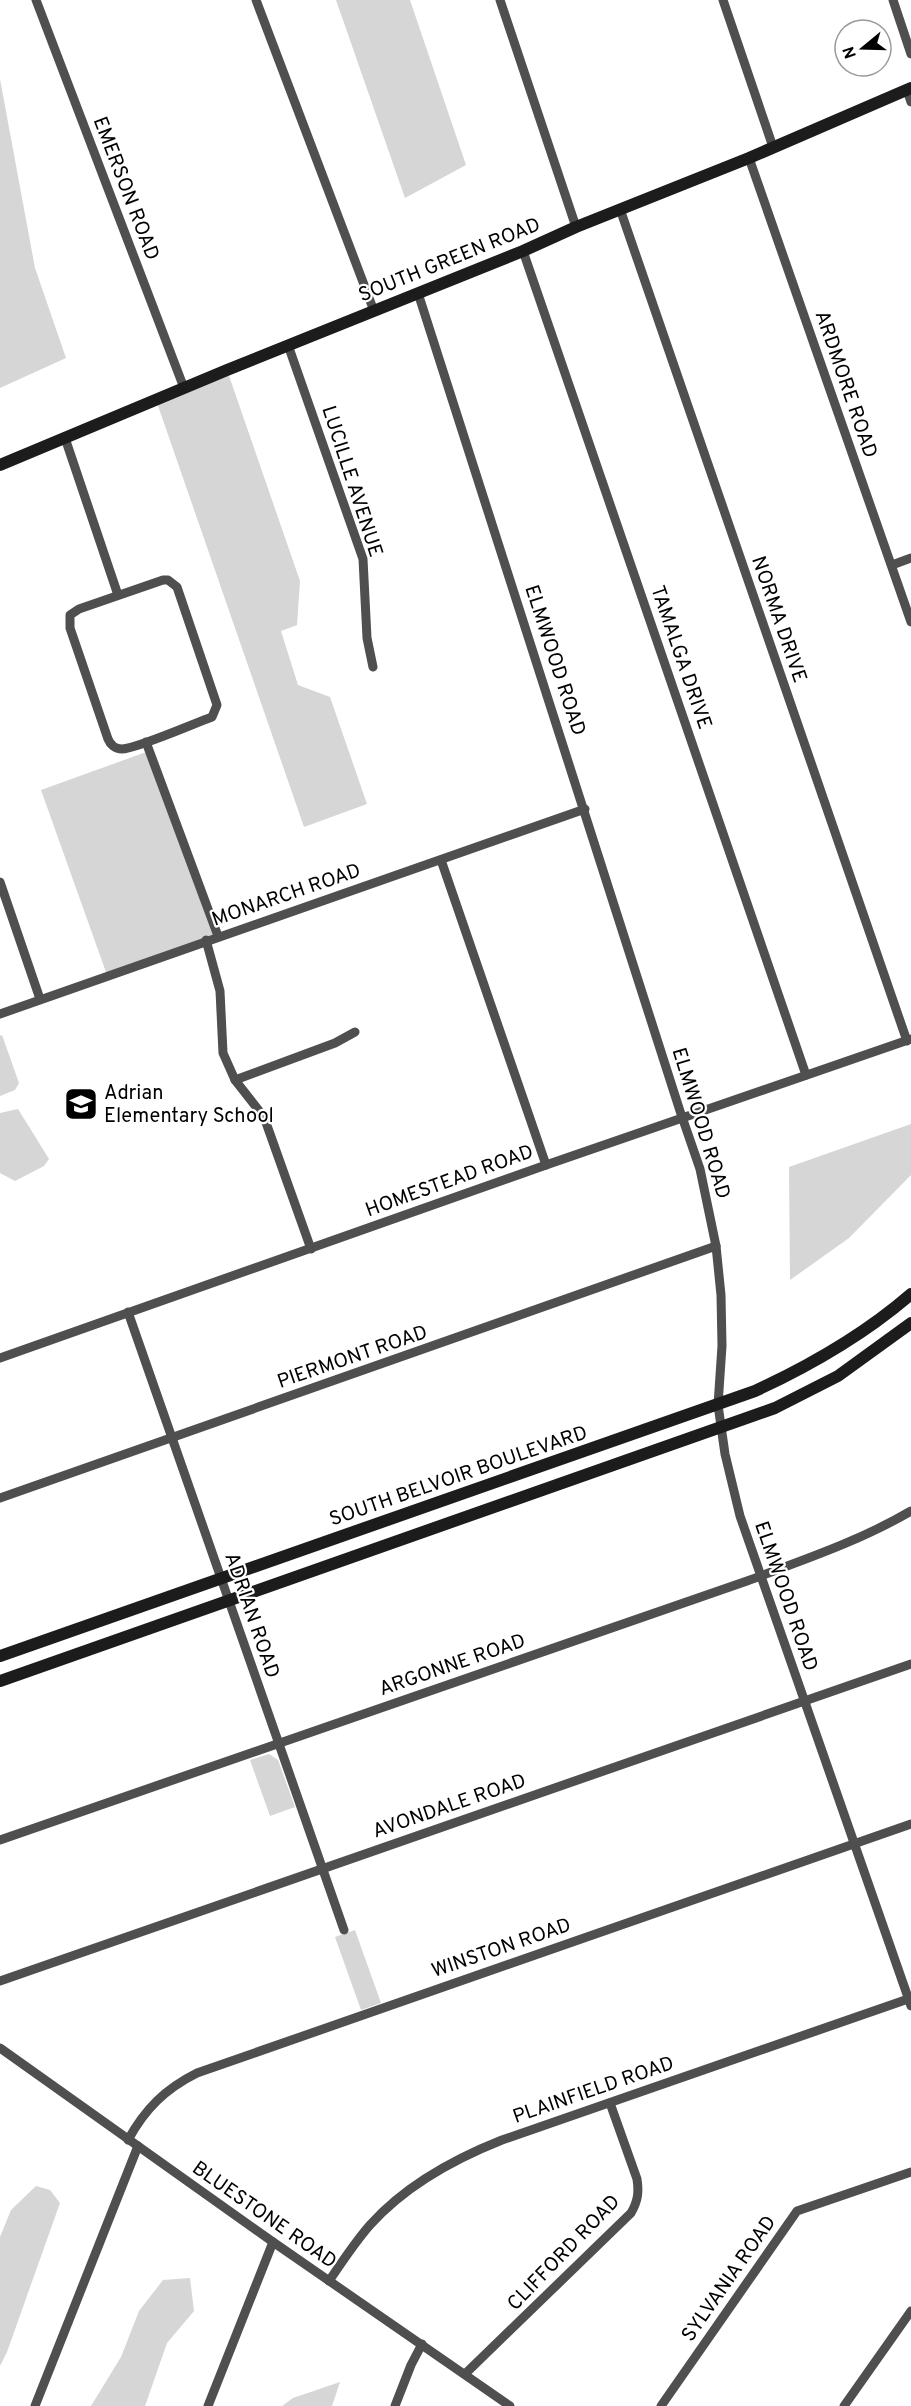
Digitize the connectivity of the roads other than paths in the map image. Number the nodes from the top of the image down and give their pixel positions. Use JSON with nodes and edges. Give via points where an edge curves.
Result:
{"nodes":[{"id":1,"x":36,"y":0,"type":"edge"},
{"id":2,"x":256,"y":0,"type":"edge"},
{"id":3,"x":500,"y":0,"type":"edge"},
{"id":4,"x":723,"y":0,"type":"edge"},
{"id":5,"x":893,"y":0,"type":"edge"},
{"id":6,"x":911,"y":54,"type":"edge"},
{"id":7,"x":910,"y":93,"type":"edge"},
{"id":8,"x":773,"y":147,"type":"junction"},
{"id":9,"x":749,"y":158,"type":"junction"},
{"id":10,"x":620,"y":209,"type":"junction"},
{"id":11,"x":576,"y":227,"type":"junction"},
{"id":12,"x":523,"y":251,"type":"junction"},
{"id":13,"x":418,"y":293,"type":"junction"},
{"id":14,"x":374,"y":311,"type":"junction"},
{"id":15,"x":288,"y":345,"type":"junction"},
{"id":16,"x":184,"y":388,"type":"junction"},
{"id":17,"x":65,"y":438,"type":"junction"},
{"id":18,"x":0,"y":465,"type":"edge"},
{"id":19,"x":911,"y":558,"type":"edge"},
{"id":20,"x":891,"y":565,"type":"junction"},
{"id":21,"x":118,"y":595,"type":"junction"},
{"id":22,"x":911,"y":622,"type":"edge"},
{"id":23,"x":373,"y":667,"type":"dead end"},
{"id":24,"x":146,"y":742,"type":"junction"},
{"id":25,"x":585,"y":809,"type":"junction"},
{"id":26,"x":441,"y":860,"type":"junction"},
{"id":27,"x":0,"y":882,"type":"edge"},
{"id":28,"x":218,"y":936,"type":"junction"},
{"id":29,"x":206,"y":940,"type":"junction"},
{"id":30,"x":40,"y":999,"type":"junction"},
{"id":31,"x":0,"y":1014,"type":"edge"},
{"id":32,"x":355,"y":1032,"type":"dead end"},
{"id":33,"x":909,"y":1040,"type":"edge"},
{"id":34,"x":806,"y":1075,"type":"junction"},
{"id":35,"x":235,"y":1080,"type":"junction"},
{"id":36,"x":682,"y":1119,"type":"junction"},
{"id":37,"x":546,"y":1165,"type":"junction"},
{"id":38,"x":716,"y":1246,"type":"junction"},
{"id":39,"x":311,"y":1248,"type":"junction"},
{"id":40,"x":911,"y":1294,"type":"edge"},
{"id":41,"x":128,"y":1312,"type":"junction"},
{"id":42,"x":911,"y":1323,"type":"edge"},
{"id":43,"x":0,"y":1358,"type":"edge"},
{"id":44,"x":718,"y":1405,"type":"junction"},
{"id":45,"x":721,"y":1428,"type":"junction"},
{"id":46,"x":171,"y":1439,"type":"junction"},
{"id":47,"x":0,"y":1498,"type":"edge"},
{"id":48,"x":911,"y":1511,"type":"edge"},
{"id":49,"x":759,"y":1577,"type":"junction"},
{"id":50,"x":222,"y":1578,"type":"junction"},
{"id":51,"x":230,"y":1601,"type":"junction"},
{"id":52,"x":0,"y":1656,"type":"edge"},
{"id":53,"x":911,"y":1664,"type":"edge"},
{"id":54,"x":0,"y":1681,"type":"edge"},
{"id":55,"x":805,"y":1701,"type":"junction"},
{"id":56,"x":279,"y":1743,"type":"junction"},
{"id":57,"x":911,"y":1824,"type":"edge"},
{"id":58,"x":0,"y":1840,"type":"edge"},
{"id":59,"x":854,"y":1844,"type":"junction"},
{"id":60,"x":323,"y":1868,"type":"junction"},
{"id":61,"x":344,"y":1930,"type":"dead end"},
{"id":62,"x":0,"y":1981,"type":"edge"},
{"id":63,"x":910,"y":2001,"type":"edge"},
{"id":64,"x":1,"y":2052,"type":"edge"},
{"id":65,"x":610,"y":2103,"type":"junction"},
{"id":66,"x":128,"y":2140,"type":"junction"},
{"id":67,"x":138,"y":2146,"type":"junction"},
{"id":68,"x":911,"y":2172,"type":"edge"},
{"id":69,"x":273,"y":2242,"type":"junction"},
{"id":70,"x":329,"y":2281,"type":"junction"},
{"id":71,"x":911,"y":2312,"type":"edge"},
{"id":72,"x":422,"y":2344,"type":"junction"},
{"id":73,"x":465,"y":2374,"type":"junction"},
{"id":74,"x":35,"y":2406,"type":"edge"},
{"id":75,"x":208,"y":2406,"type":"edge"},
{"id":76,"x":395,"y":2406,"type":"edge"},
{"id":77,"x":510,"y":2406,"type":"edge"},
{"id":78,"x":661,"y":2406,"type":"edge"},
{"id":79,"x":844,"y":2406,"type":"edge"}],
"edges":[{"from":1,"to":16,"type":"street","name":"EMERSON ROAD"},
{"from":2,"to":14,"type":"street"},
{"from":3,"to":11,"type":"street"},
{"from":4,"to":8,"type":"street"},
{"from":5,"to":6,"type":"street"},
{"from":7,"to":8,"type":"street","name":"SOUTH GREEN ROAD"},
{"from":8,"to":9,"type":"street","name":"SOUTH GREEN ROAD"},
{"from":9,"to":10,"type":"street","name":"SOUTH GREEN ROAD"},
{"from":9,"to":20,"type":"street","name":"ARDMORE ROAD"},
{"from":10,"to":11,"type":"street","name":"SOUTH GREEN ROAD"},
{"from":10,"to":33,"type":"street","name":"NORMA DRIVE"},
{"from":11,"to":12,"type":"street","name":"SOUTH GREEN ROAD"},
{"from":12,"to":13,"type":"street","name":"SOUTH GREEN ROAD"},
{"from":12,"to":34,"type":"street","name":"TAMALGA DRIVE"},
{"from":13,"to":14,"type":"street","name":"SOUTH GREEN ROAD"},
{"from":13,"to":25,"type":"street","name":"ELMWOOD ROAD"},
{"from":14,"to":15,"type":"street","name":"SOUTH GREEN ROAD"},
{"from":15,"to":16,"type":"street","name":"SOUTH GREEN ROAD"},
{"from":15,"to":23,"type":"street","name":"LUCILLE AVENUE","via":[[363,558],[367,638]]},
{"from":16,"to":17,"type":"street","name":"SOUTH GREEN ROAD"},
{"from":17,"to":18,"type":"street","name":"SOUTH GREEN ROAD"},
{"from":17,"to":21,"type":"street"},
{"from":19,"to":20,"type":"street"},
{"from":20,"to":22,"type":"street","name":"ARDMORE ROAD"},
{"from":21,"to":24,"type":"street","via":[[73,612],[70,628],[110,744],[123,749]]},
{"from":21,"to":24,"type":"street","via":[[163,580],[177,587],[218,705],[212,717]]},
{"from":24,"to":28,"type":"street"},
{"from":25,"to":26,"type":"street","name":"MONARCH ROAD"},
{"from":25,"to":36,"type":"street","name":"ELMWOOD ROAD"},
{"from":26,"to":28,"type":"street","name":"MONARCH ROAD"},
{"from":26,"to":37,"type":"street"},
{"from":27,"to":30,"type":"street"},
{"from":28,"to":29,"type":"street","name":"MONARCH ROAD"},
{"from":29,"to":30,"type":"street","name":"MONARCH ROAD"},
{"from":29,"to":35,"type":"street","via":[[220,991],[223,1053]]},
{"from":30,"to":31,"type":"street","name":"MONARCH ROAD"},
{"from":32,"to":35,"type":"street"},
{"from":33,"to":34,"type":"street","name":"HOMESTEAD ROAD"},
{"from":34,"to":36,"type":"street","name":"HOMESTEAD ROAD"},
{"from":35,"to":39,"type":"street","via":[[266,1123]]},
{"from":36,"to":37,"type":"street","name":"HOMESTEAD ROAD"},
{"from":36,"to":38,"type":"street","name":"ELMWOOD ROAD","via":[[700,1169]]},
{"from":37,"to":39,"type":"street","name":"HOMESTEAD ROAD"},
{"from":38,"to":44,"type":"street","name":"ELMWOOD ROAD","via":[[722,1315]]},
{"from":38,"to":46,"type":"street","name":"PIERMONT ROAD"},
{"from":39,"to":41,"type":"street","name":"HOMESTEAD ROAD"},
{"from":40,"to":44,"type":"street","name":"SOUTH BELVOIR BOULEVARD","via":[[800,1370]]},
{"from":41,"to":43,"type":"street","name":"HOMESTEAD ROAD"},
{"from":41,"to":46,"type":"street","name":"ADRIAN ROAD"},
{"from":42,"to":45,"type":"street","via":[[838,1376],[806,1394]]},
{"from":44,"to":45,"type":"street","name":"ELMWOOD ROAD"},
{"from":44,"to":50,"type":"street","name":"SOUTH BELVOIR BOULEVARD"},
{"from":45,"to":49,"type":"street","name":"ELMWOOD ROAD","via":[[731,1482]]},
{"from":45,"to":51,"type":"street"},
{"from":46,"to":47,"type":"street","name":"PIERMONT ROAD"},
{"from":46,"to":50,"type":"street","name":"ADRIAN ROAD"},
{"from":48,"to":49,"type":"street","name":"ARGONNE ROAD","via":[[850,1542]]},
{"from":49,"to":55,"type":"street","name":"ELMWOOD ROAD"},
{"from":49,"to":56,"type":"street","name":"ARGONNE ROAD"},
{"from":50,"to":51,"type":"street","name":"ADRIAN ROAD"},
{"from":50,"to":52,"type":"street","name":"SOUTH BELVOIR BOULEVARD"},
{"from":51,"to":54,"type":"street"},
{"from":51,"to":56,"type":"street","name":"ADRIAN ROAD"},
{"from":53,"to":55,"type":"street","name":"AVONDALE ROAD"},
{"from":55,"to":59,"type":"street","name":"ELMWOOD ROAD"},
{"from":55,"to":60,"type":"street","name":"AVONDALE ROAD"},
{"from":56,"to":58,"type":"street","name":"ARGONNE ROAD"},
{"from":56,"to":60,"type":"street","name":"ADRIAN ROAD"},
{"from":57,"to":59,"type":"street","name":"WINSTON ROAD"},
{"from":59,"to":63,"type":"street","name":"ELMWOOD ROAD"},
{"from":59,"to":66,"type":"street","name":"WINSTON ROAD","via":[[197,2073],[151,2104]]},
{"from":60,"to":61,"type":"street","name":"ADRIAN ROAD"},
{"from":60,"to":62,"type":"street","name":"AVONDALE ROAD"},
{"from":63,"to":65,"type":"street","name":"PLAINFIELD ROAD"},
{"from":64,"to":66,"type":"street","name":"BLUESTONE ROAD"},
{"from":65,"to":70,"type":"street","name":"PLAINFIELD ROAD","via":[[502,2140],[437,2172],[377,2217]]},
{"from":65,"to":73,"type":"street","name":"CLIFFORD ROAD","via":[[637,2179],[636,2205]]},
{"from":66,"to":67,"type":"street","name":"BLUESTONE ROAD"},
{"from":67,"to":69,"type":"street","name":"BLUESTONE ROAD"},
{"from":67,"to":74,"type":"street"},
{"from":68,"to":78,"type":"street","name":"SYLVANIA ROAD","via":[[797,2211]]},
{"from":69,"to":70,"type":"street","name":"BLUESTONE ROAD"},
{"from":69,"to":75,"type":"street"},
{"from":70,"to":72,"type":"street","name":"BLUESTONE ROAD"},
{"from":71,"to":79,"type":"street"},
{"from":72,"to":73,"type":"street","name":"BLUESTONE ROAD"},
{"from":72,"to":76,"type":"street"},
{"from":73,"to":77,"type":"street","name":"BLUESTONE ROAD"}]}
